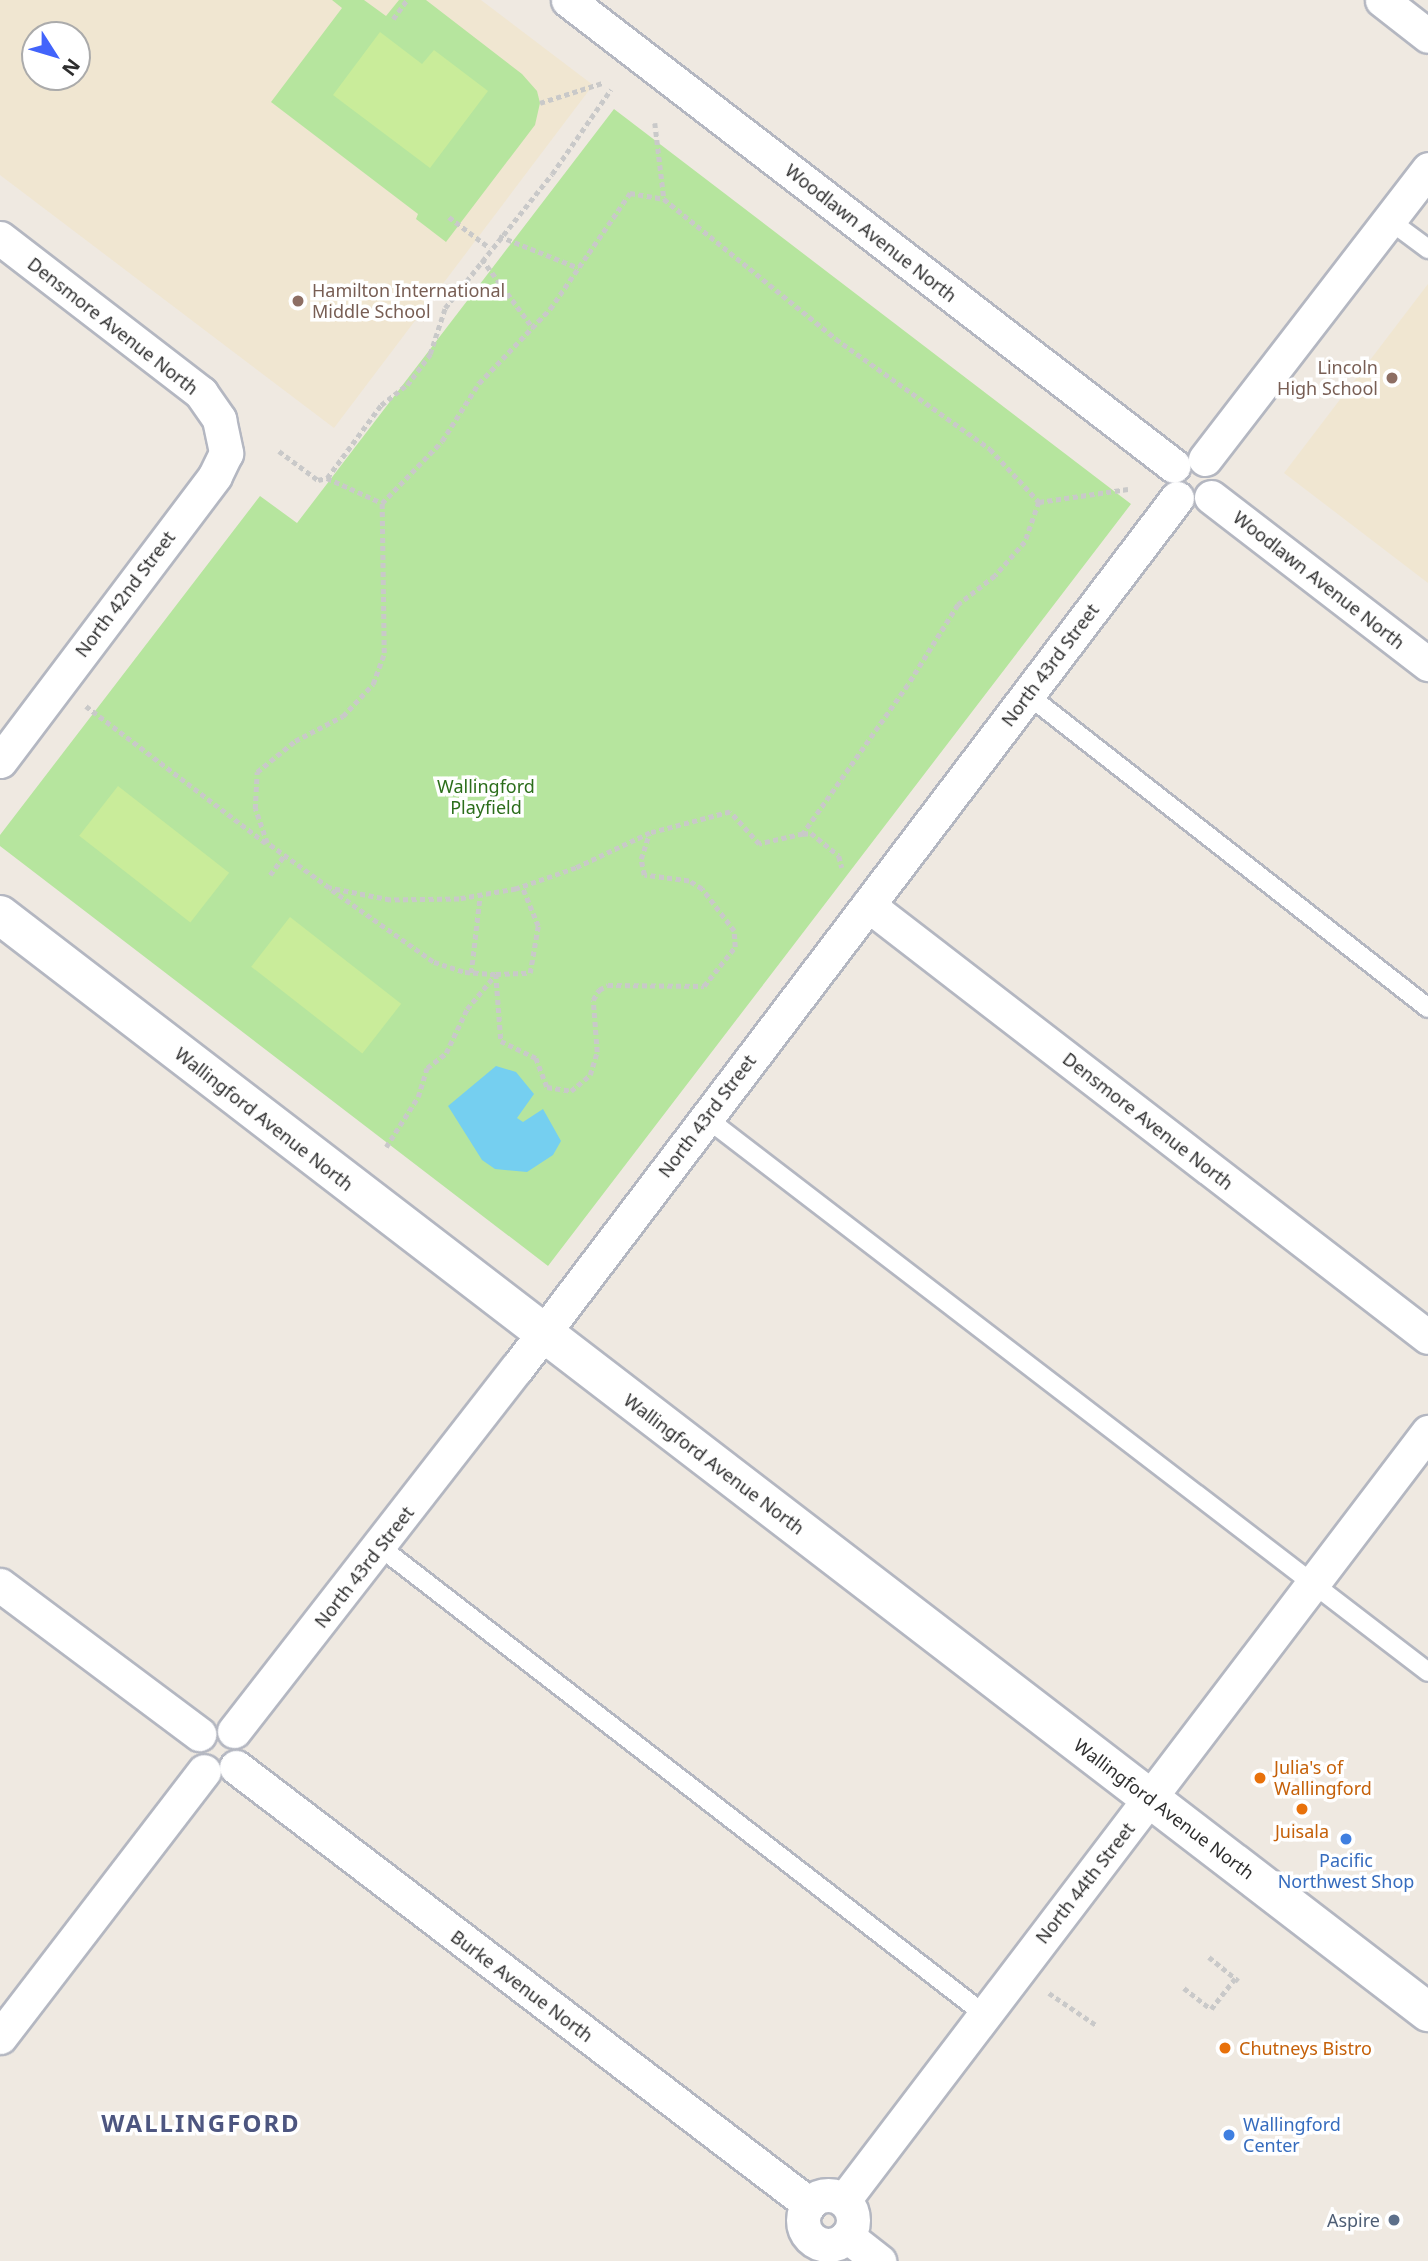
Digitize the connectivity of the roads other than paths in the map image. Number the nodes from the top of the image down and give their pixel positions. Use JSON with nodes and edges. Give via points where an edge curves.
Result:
{"nodes":[{"id":1,"x":1382,"y":0,"type":"edge"},
{"id":2,"x":579,"y":3,"type":"edge"},
{"id":3,"x":1428,"y":36,"type":"edge"},
{"id":4,"x":1428,"y":169,"type":"edge"},
{"id":5,"x":1389,"y":219,"type":"junction"},
{"id":6,"x":0,"y":238,"type":"edge"},
{"id":7,"x":1428,"y":249,"type":"edge"},
{"id":8,"x":219,"y":419,"type":"joint"},
{"id":9,"x":1185,"y":474,"type":"junction"},
{"id":10,"x":1428,"y":664,"type":"edge"},
{"id":11,"x":1028,"y":695,"type":"junction"},
{"id":12,"x":0,"y":761,"type":"edge"},
{"id":13,"x":868,"y":905,"type":"junction"},
{"id":14,"x":0,"y":915,"type":"edge"},
{"id":15,"x":1428,"y":1008,"type":"edge"},
{"id":16,"x":705,"y":1117,"type":"junction"},
{"id":17,"x":544,"y":1333,"type":"junction"},
{"id":18,"x":1428,"y":1337,"type":"edge"},
{"id":19,"x":1428,"y":1432,"type":"edge"},
{"id":20,"x":380,"y":1547,"type":"junction"},
{"id":21,"x":0,"y":1585,"type":"edge"},
{"id":22,"x":1312,"y":1585,"type":"junction"},
{"id":23,"x":1428,"y":1672,"type":"edge"},
{"id":24,"x":234,"y":1731,"type":"junction"},
{"id":25,"x":199,"y":1734,"type":"junction"},
{"id":26,"x":236,"y":1767,"type":"junction"},
{"id":27,"x":204,"y":1772,"type":"junction"},
{"id":28,"x":1150,"y":1799,"type":"junction"},
{"id":29,"x":1428,"y":2012,"type":"edge"},
{"id":30,"x":984,"y":2014,"type":"junction"},
{"id":31,"x":0,"y":2037,"type":"edge"},
{"id":32,"x":844,"y":2200,"type":"junction"},
{"id":33,"x":808,"y":2204,"type":"junction"},
{"id":34,"x":847,"y":2236,"type":"junction"},
{"id":35,"x":805,"y":2250,"type":"edge"},
{"id":36,"x":879,"y":2261,"type":"edge"}],
"edges":[{"from":1,"to":3,"type":"street"},
{"from":2,"to":9,"type":"street","name":"Woodlawn Avenue North"},
{"from":4,"to":5,"type":"street","name":"North 43rd Street"},
{"from":5,"to":7,"type":"lane"},
{"from":5,"to":9,"type":"street","name":"North 43rd Street"},
{"from":6,"to":8,"type":"street","name":"Densmore Avenue North","via":[[201,393]]},
{"from":8,"to":12,"type":"street","name":"North 42nd Street","via":[[226,453],[215,476]]},
{"from":9,"to":10,"type":"street","name":"Woodlawn Avenue North","via":[[1192,504],[1211,497]]},
{"from":9,"to":11,"type":"street","name":"North 43rd Street"},
{"from":11,"to":13,"type":"street","name":"North 43rd Street"},
{"from":11,"to":15,"type":"lane"},
{"from":13,"to":16,"type":"street","name":"North 43rd Street"},
{"from":13,"to":18,"type":"street","name":"Densmore Avenue North"},
{"from":14,"to":17,"type":"street","name":"Wallingford Avenue North"},
{"from":16,"to":17,"type":"street","name":"North 43rd Street"},
{"from":16,"to":22,"type":"lane"},
{"from":17,"to":20,"type":"street","name":"North 43rd Street"},
{"from":17,"to":28,"type":"street","name":"Wallingford Avenue North"},
{"from":19,"to":22,"type":"street","name":"North 44th Street"},
{"from":20,"to":24,"type":"street","name":"North 43rd Street"},
{"from":20,"to":30,"type":"lane"},
{"from":21,"to":25,"type":"street"},
{"from":22,"to":23,"type":"lane"},
{"from":22,"to":28,"type":"street","name":"North 44th Street"},
{"from":24,"to":25,"type":"street","via":[[215,1726]]},
{"from":24,"to":26,"type":"street","via":[[243,1748]]},
{"from":25,"to":27,"type":"street","via":[[193,1754]]},
{"from":26,"to":27,"type":"street","via":[[225,1775]]},
{"from":26,"to":33,"type":"street","name":"Burke Avenue North"},
{"from":27,"to":31,"type":"street"},
{"from":28,"to":29,"type":"street","name":"Wallingford Avenue North"},
{"from":28,"to":30,"type":"street","name":"North 44th Street"},
{"from":30,"to":32,"type":"street","name":"North 44th Street"},
{"from":32,"to":33,"type":"street","via":[[826,2194]]},
{"from":32,"to":34,"type":"street","via":[[854,2217]]},
{"from":33,"to":35,"type":"street","via":[[803,2223]]},
{"from":34,"to":35,"type":"street"},
{"from":34,"to":36,"type":"street"}]}
